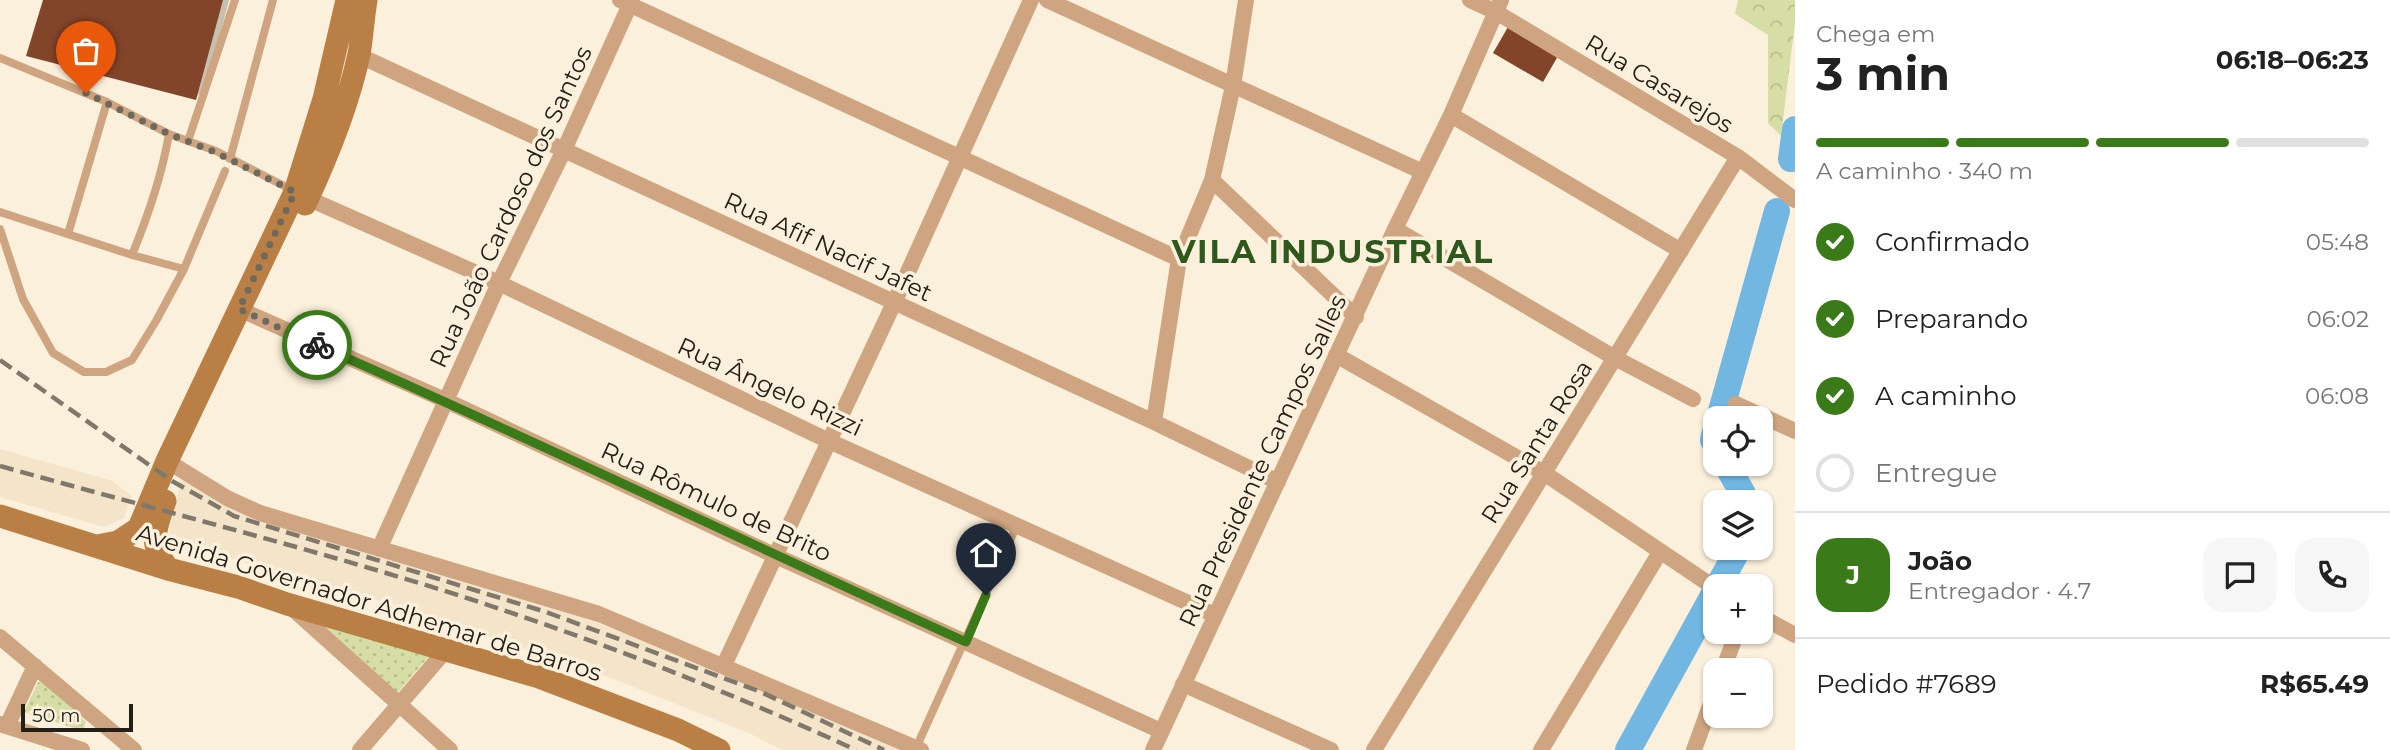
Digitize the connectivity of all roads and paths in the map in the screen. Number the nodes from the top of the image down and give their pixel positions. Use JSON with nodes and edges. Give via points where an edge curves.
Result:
{"nodes":[{"id":1,"x":235,"y":0,"type":"edge"},
{"id":2,"x":273,"y":0,"type":"edge"},
{"id":3,"x":347,"y":0,"type":"edge"},
{"id":4,"x":366,"y":0,"type":"edge"},
{"id":5,"x":1031,"y":0,"type":"edge"},
{"id":6,"x":1047,"y":0,"type":"edge"},
{"id":7,"x":1246,"y":0,"type":"edge"},
{"id":8,"x":1470,"y":0,"type":"edge"},
{"id":9,"x":627,"y":1,"type":"edge"},
{"id":10,"x":1498,"y":6,"type":"edge"},
{"id":11,"x":358,"y":55,"type":"junction"},
{"id":12,"x":0,"y":58,"type":"edge"},
{"id":13,"x":1233,"y":86,"type":"junction"},
{"id":14,"x":107,"y":102,"type":"junction"},
{"id":15,"x":1451,"y":115,"type":"junction"},
{"id":16,"x":169,"y":134,"type":"junction"},
{"id":17,"x":188,"y":141,"type":"junction"},
{"id":18,"x":564,"y":150,"type":"junction"},
{"id":19,"x":961,"y":157,"type":"junction"},
{"id":20,"x":1738,"y":158,"type":"junction"},
{"id":21,"x":230,"y":159,"type":"junction"},
{"id":22,"x":225,"y":171,"type":"dead end"},
{"id":23,"x":1423,"y":172,"type":"junction"},
{"id":24,"x":1212,"y":180,"type":"junction"},
{"id":25,"x":301,"y":195,"type":"junction"},
{"id":26,"x":1794,"y":198,"type":"edge"},
{"id":27,"x":0,"y":212,"type":"edge"},
{"id":28,"x":0,"y":229,"type":"edge"},
{"id":29,"x":1395,"y":229,"type":"junction"},
{"id":30,"x":68,"y":234,"type":"junction"},
{"id":31,"x":1681,"y":251,"type":"junction"},
{"id":32,"x":132,"y":255,"type":"junction"},
{"id":33,"x":1179,"y":259,"type":"junction"},
{"id":34,"x":184,"y":270,"type":"junction"},
{"id":35,"x":499,"y":283,"type":"junction"},
{"id":36,"x":894,"y":303,"type":"junction"},
{"id":37,"x":245,"y":313,"type":"junction"},
{"id":38,"x":1356,"y":317,"type":"junction"},
{"id":39,"x":1336,"y":355,"type":"junction"},
{"id":40,"x":1615,"y":358,"type":"junction"},
{"id":41,"x":1693,"y":399,"type":"dead end"},
{"id":42,"x":447,"y":401,"type":"junction"},
{"id":43,"x":1736,"y":404,"type":"dead end"},
{"id":44,"x":1154,"y":422,"type":"junction"},
{"id":45,"x":1795,"y":430,"type":"edge"},
{"id":46,"x":829,"y":441,"type":"junction"},
{"id":47,"x":173,"y":464,"type":"junction"},
{"id":48,"x":1544,"y":473,"type":"junction"},
{"id":49,"x":1278,"y":482,"type":"junction"},
{"id":50,"x":0,"y":516,"type":"edge"},
{"id":51,"x":1017,"y":525,"type":"junction"},
{"id":52,"x":94,"y":546,"type":"junction"},
{"id":53,"x":380,"y":547,"type":"junction"},
{"id":54,"x":1660,"y":552,"type":"junction"},
{"id":55,"x":776,"y":556,"type":"junction"},
{"id":56,"x":168,"y":569,"type":"junction"},
{"id":57,"x":1703,"y":580,"type":"edge"},
{"id":58,"x":287,"y":604,"type":"junction"},
{"id":59,"x":1215,"y":615,"type":"junction"},
{"id":60,"x":1773,"y":622,"type":"edge"},
{"id":61,"x":1795,"y":635,"type":"edge"},
{"id":62,"x":0,"y":637,"type":"edge"},
{"id":63,"x":966,"y":642,"type":"junction"},
{"id":64,"x":446,"y":650,"type":"junction"},
{"id":65,"x":724,"y":665,"type":"junction"},
{"id":66,"x":35,"y":666,"type":"junction"},
{"id":67,"x":1183,"y":684,"type":"junction"},
{"id":68,"x":397,"y":705,"type":"junction"},
{"id":69,"x":3,"y":725,"type":"edge"},
{"id":70,"x":1703,"y":725,"type":"edge"},
{"id":71,"x":1161,"y":731,"type":"junction"},
{"id":72,"x":918,"y":749,"type":"edge"},
{"id":73,"x":82,"y":750,"type":"edge"},
{"id":74,"x":134,"y":750,"type":"edge"},
{"id":75,"x":360,"y":750,"type":"edge"},
{"id":76,"x":450,"y":750,"type":"edge"},
{"id":77,"x":719,"y":750,"type":"edge"},
{"id":78,"x":1153,"y":750,"type":"edge"},
{"id":79,"x":1331,"y":750,"type":"edge"},
{"id":80,"x":1374,"y":750,"type":"edge"},
{"id":81,"x":1541,"y":750,"type":"edge"},
{"id":82,"x":1694,"y":750,"type":"edge"}],
"edges":[{"from":1,"to":17,"type":"lane"},
{"from":2,"to":21,"type":"lane"},
{"from":3,"to":25,"type":"main road"},
{"from":4,"to":11,"type":"main road"},
{"from":5,"to":19,"type":"street"},
{"from":6,"to":13,"type":"street"},
{"from":7,"to":13,"type":"street"},
{"from":8,"to":10,"type":"street","name":"Rua Casarejos"},
{"from":9,"to":18,"type":"street","name":"Rua João Cardoso dos Santos"},
{"from":9,"to":19,"type":"street"},
{"from":10,"to":15,"type":"street","name":"Rua Presidente Campos Salles"},
{"from":10,"to":20,"type":"street","name":"Rua Casarejos"},
{"from":11,"to":18,"type":"street","name":"Rua Afif Nacif Jafet"},
{"from":11,"to":25,"type":"main road","via":[[328,153]]},
{"from":12,"to":14,"type":"lane"},
{"from":13,"to":23,"type":"street"},
{"from":13,"to":24,"type":"street"},
{"from":14,"to":16,"type":"lane"},
{"from":14,"to":30,"type":"lane"},
{"from":15,"to":23,"type":"street","name":"Rua Presidente Campos Salles"},
{"from":15,"to":31,"type":"street"},
{"from":16,"to":17,"type":"lane"},
{"from":16,"to":32,"type":"lane"},
{"from":17,"to":21,"type":"lane"},
{"from":18,"to":35,"type":"street","name":"Rua João Cardoso dos Santos"},
{"from":18,"to":36,"type":"street","name":"Rua Afif Nacif Jafet"},
{"from":19,"to":33,"type":"street"},
{"from":19,"to":36,"type":"street"},
{"from":20,"to":26,"type":"street","name":"Rua Casarejos"},
{"from":20,"to":31,"type":"street","name":"Rua Santa Rosa"},
{"from":21,"to":25,"type":"lane"},
{"from":22,"to":34,"type":"lane"},
{"from":23,"to":29,"type":"street","name":"Rua Presidente Campos Salles"},
{"from":24,"to":33,"type":"street"},
{"from":24,"to":38,"type":"street"},
{"from":25,"to":35,"type":"street","name":"Rua Ângelo Rizzi"},
{"from":25,"to":37,"type":"main road"},
{"from":27,"to":30,"type":"lane"},
{"from":28,"to":34,"type":"lane","via":[[23,299],[53,353],[84,372],[106,372],[132,360]]},
{"from":29,"to":38,"type":"street","name":"Rua Presidente Campos Salles"},
{"from":29,"to":40,"type":"street"},
{"from":30,"to":32,"type":"lane"},
{"from":31,"to":40,"type":"street","name":"Rua Santa Rosa"},
{"from":32,"to":34,"type":"lane"},
{"from":33,"to":44,"type":"street"},
{"from":35,"to":42,"type":"street","name":"Rua João Cardoso dos Santos"},
{"from":35,"to":46,"type":"street","name":"Rua Ângelo Rizzi"},
{"from":36,"to":44,"type":"street","name":"Rua Afif Nacif Jafet"},
{"from":36,"to":46,"type":"street"},
{"from":37,"to":42,"type":"street","name":"Rua Rômulo de Brito"},
{"from":37,"to":47,"type":"main road"},
{"from":38,"to":39,"type":"street","name":"Rua Presidente Campos Salles"},
{"from":39,"to":48,"type":"street"},
{"from":39,"to":49,"type":"street","name":"Rua Presidente Campos Salles"},
{"from":40,"to":41,"type":"street"},
{"from":40,"to":48,"type":"street","name":"Rua Santa Rosa"},
{"from":42,"to":53,"type":"street","name":"Rua João Cardoso dos Santos"},
{"from":42,"to":55,"type":"street","name":"Rua Rômulo de Brito"},
{"from":43,"to":45,"type":"street"},
{"from":44,"to":49,"type":"street","name":"Rua Afif Nacif Jafet"},
{"from":46,"to":51,"type":"street","name":"Rua Ângelo Rizzi"},
{"from":46,"to":55,"type":"street"},
{"from":47,"to":52,"type":"main road","via":[[139,528],[118,542]]},
{"from":47,"to":53,"type":"street","via":[[260,513]]},
{"from":47,"to":56,"type":"main road","via":[[154,536],[158,555]]},
{"from":48,"to":54,"type":"street"},
{"from":48,"to":80,"type":"street","name":"Rua Santa Rosa"},
{"from":49,"to":59,"type":"street","name":"Rua Presidente Campos Salles"},
{"from":50,"to":52,"type":"main road","name":"Avenida Governador Adhemar de Barros"},
{"from":51,"to":59,"type":"street","name":"Rua Ângelo Rizzi"},
{"from":51,"to":63,"type":"lane"},
{"from":52,"to":56,"type":"main road","name":"Avenida Governador Adhemar de Barros"},
{"from":53,"to":65,"type":"street","via":[[599,614]]},
{"from":54,"to":57,"type":"street"},
{"from":54,"to":81,"type":"street"},
{"from":55,"to":63,"type":"street","name":"Rua Rômulo de Brito"},
{"from":55,"to":65,"type":"street"},
{"from":56,"to":58,"type":"main road","name":"Avenida Governador Adhemar de Barros"},
{"from":58,"to":64,"type":"main road","name":"Avenida Governador Adhemar de Barros"},
{"from":58,"to":68,"type":"street"},
{"from":59,"to":67,"type":"street","name":"Rua Presidente Campos Salles"},
{"from":60,"to":61,"type":"street"},
{"from":62,"to":66,"type":"street"},
{"from":63,"to":71,"type":"street","name":"Rua Rômulo de Brito"},
{"from":63,"to":72,"type":"lane"},
{"from":64,"to":68,"type":"street"},
{"from":64,"to":77,"type":"main road","name":"Avenida Governador Adhemar de Barros","via":[[539,677]]},
{"from":65,"to":72,"type":"street"},
{"from":66,"to":69,"type":"street"},
{"from":66,"to":74,"type":"street"},
{"from":67,"to":71,"type":"street","name":"Rua Presidente Campos Salles"},
{"from":67,"to":79,"type":"street"},
{"from":68,"to":75,"type":"street"},
{"from":68,"to":76,"type":"street"},
{"from":69,"to":73,"type":"street"},
{"from":70,"to":82,"type":"street"},
{"from":71,"to":78,"type":"street","name":"Rua Presidente Campos Salles"}]}
